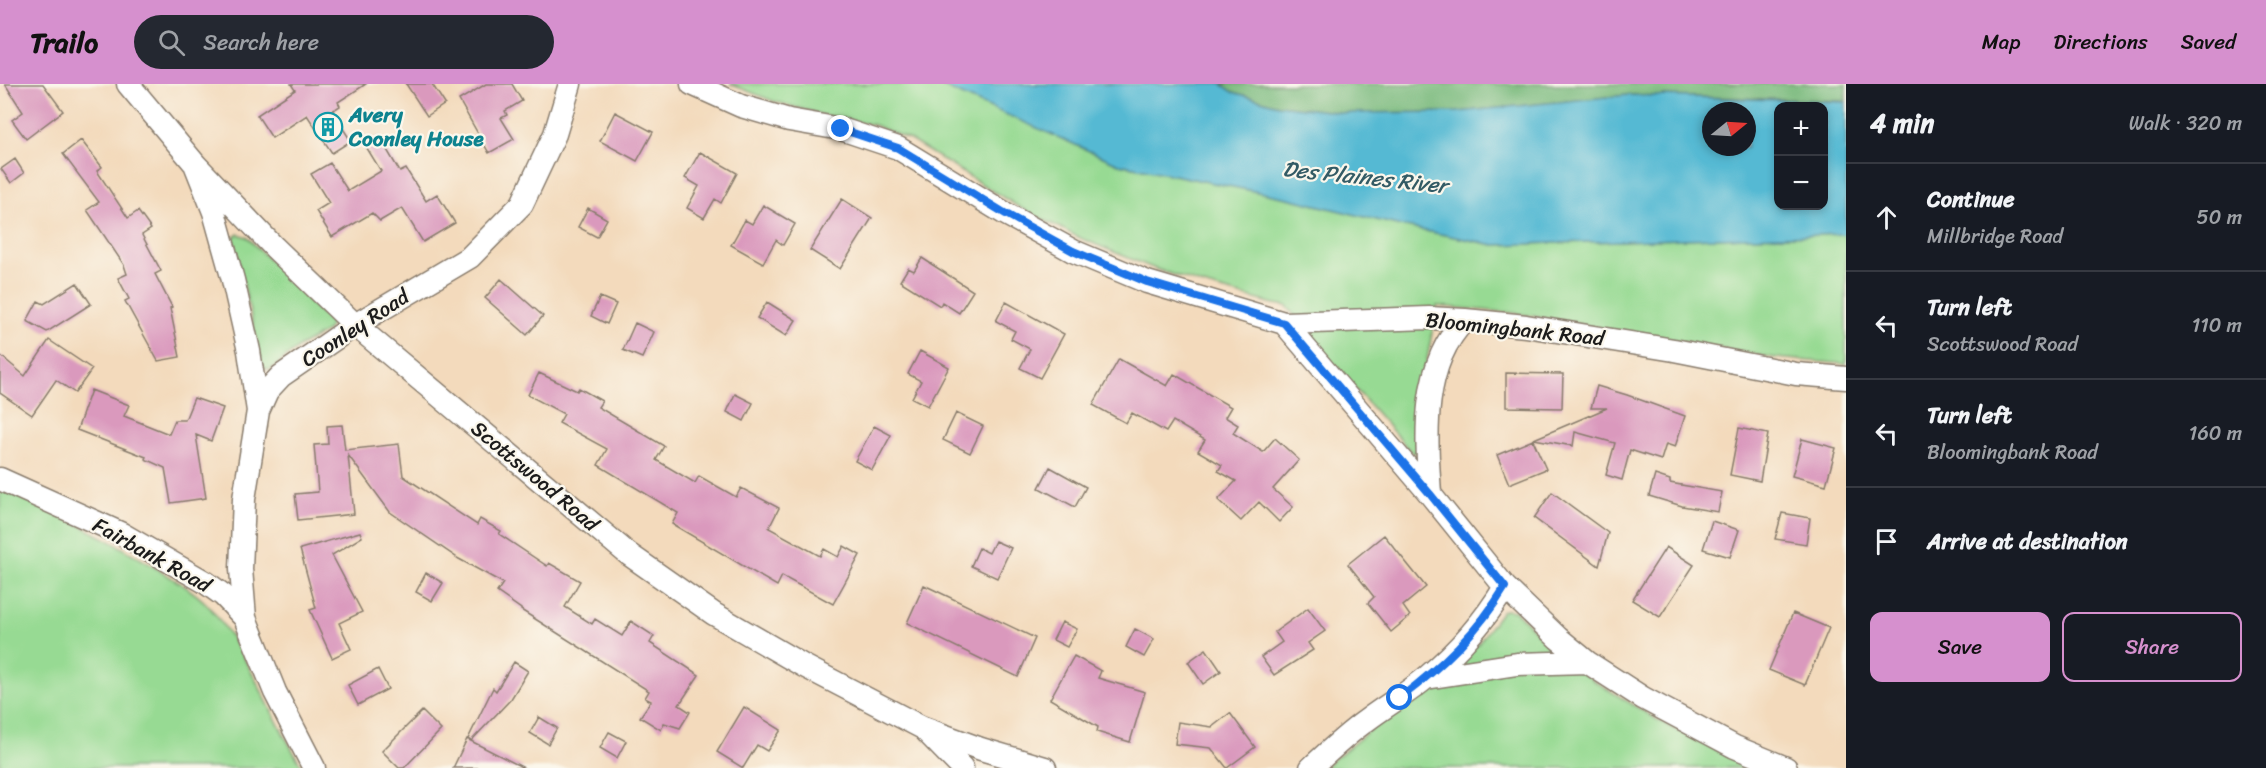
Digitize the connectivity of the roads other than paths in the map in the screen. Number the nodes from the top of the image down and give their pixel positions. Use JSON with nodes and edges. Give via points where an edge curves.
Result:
{"nodes":[{"id":1,"x":128,"y":84,"type":"edge"},
{"id":2,"x":570,"y":84,"type":"edge"},
{"id":3,"x":692,"y":84,"type":"edge"},
{"id":4,"x":195,"y":164,"type":"junction"},
{"id":5,"x":1465,"y":320,"type":"junction"},
{"id":6,"x":1284,"y":323,"type":"junction"},
{"id":7,"x":355,"y":325,"type":"junction"},
{"id":8,"x":1846,"y":378,"type":"edge"},
{"id":9,"x":258,"y":411,"type":"junction"},
{"id":10,"x":0,"y":479,"type":"edge"},
{"id":11,"x":1430,"y":494,"type":"junction"},
{"id":12,"x":1505,"y":587,"type":"junction"},
{"id":13,"x":245,"y":618,"type":"junction"},
{"id":14,"x":1587,"y":662,"type":"junction"},
{"id":15,"x":1426,"y":678,"type":"junction"},
{"id":16,"x":921,"y":727,"type":"junction"},
{"id":17,"x":314,"y":768,"type":"edge"},
{"id":18,"x":962,"y":768,"type":"edge"},
{"id":19,"x":1045,"y":768,"type":"edge"},
{"id":20,"x":1311,"y":768,"type":"edge"},
{"id":21,"x":1786,"y":768,"type":"edge"}],
"edges":[{"from":1,"to":4,"type":"street","name":"Scottswood Road"},
{"from":2,"to":7,"type":"street","name":"Coonley Road","via":[[555,134],[522,204],[470,257]]},
{"from":3,"to":6,"type":"street","name":"Bloomingbank Road","via":[[741,106],[841,129],[898,148],[1073,251],[1147,282]]},
{"from":4,"to":7,"type":"street","name":"Scottswood Road"},
{"from":4,"to":9,"type":"street","name":"Scottswood Road","via":[[214,212],[233,280]]},
{"from":5,"to":6,"type":"street","name":"Bloomingbank Road"},
{"from":5,"to":8,"type":"street","name":"Bloomingbank Road","via":[[1674,350],[1796,374]]},
{"from":5,"to":11,"type":"street","via":[[1443,348],[1434,377],[1427,436]]},
{"from":6,"to":11,"type":"street"},
{"from":7,"to":9,"type":"street","name":"Coonley Road","via":[[281,376],[267,391]]},
{"from":7,"to":16,"type":"street","name":"Scottswood Road","via":[[627,553],[724,620]]},
{"from":9,"to":13,"type":"street","name":"Coonley Road","via":[[244,500],[241,569]]},
{"from":10,"to":13,"type":"street","name":"Fairbank Road","via":[[122,534],[205,582]]},
{"from":11,"to":12,"type":"street"},
{"from":12,"to":14,"type":"street"},
{"from":12,"to":15,"type":"street","via":[[1474,632]]},
{"from":13,"to":17,"type":"street","name":"Fairbank Road","via":[[275,692]]},
{"from":14,"to":15,"type":"street","via":[[1518,664]]},
{"from":14,"to":21,"type":"street","via":[[1643,698],[1735,747]]},
{"from":15,"to":20,"type":"street","via":[[1332,747]]},
{"from":16,"to":18,"type":"street","name":"Scottswood Road"},
{"from":16,"to":19,"type":"street","name":"Scottswood Road"}]}
